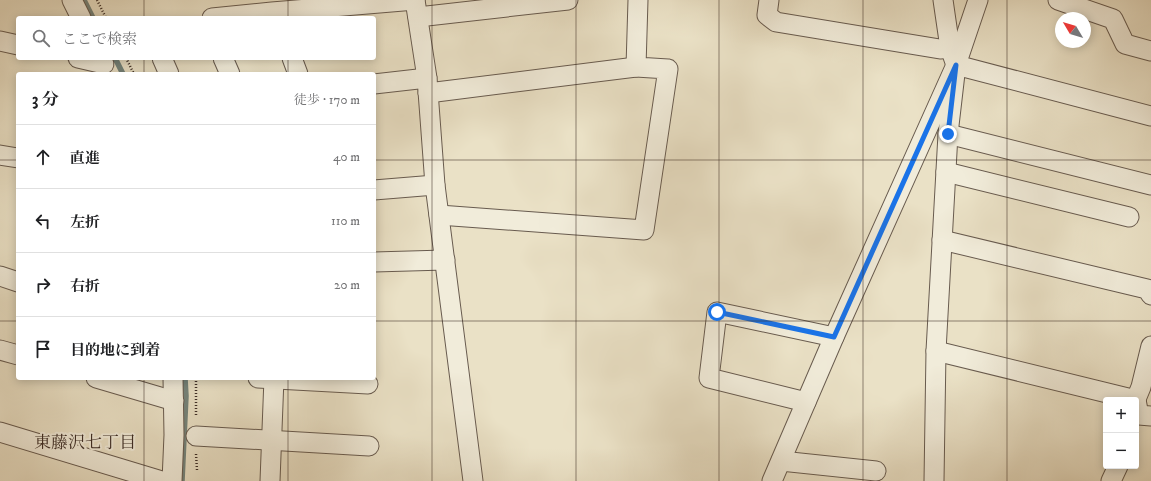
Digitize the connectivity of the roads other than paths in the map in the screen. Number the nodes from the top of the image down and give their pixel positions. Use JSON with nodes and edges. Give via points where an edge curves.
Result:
{"nodes":[{"id":1,"x":72,"y":0,"type":"edge"},
{"id":2,"x":568,"y":0,"type":"edge"},
{"id":3,"x":638,"y":0,"type":"edge"},
{"id":4,"x":769,"y":0,"type":"edge"},
{"id":5,"x":943,"y":0,"type":"edge"},
{"id":6,"x":978,"y":0,"type":"edge"},
{"id":7,"x":1058,"y":0,"type":"edge"},
{"id":8,"x":416,"y":6,"type":"edge"},
{"id":9,"x":273,"y":15,"type":"edge"},
{"id":10,"x":80,"y":16,"type":"edge"},
{"id":11,"x":253,"y":16,"type":"edge"},
{"id":12,"x":0,"y":41,"type":"edge"},
{"id":13,"x":16,"y":45,"type":"edge"},
{"id":14,"x":1151,"y":51,"type":"edge"},
{"id":15,"x":953,"y":57,"type":"junction"},
{"id":16,"x":86,"y":60,"type":"edge"},
{"id":17,"x":163,"y":60,"type":"edge"},
{"id":18,"x":224,"y":60,"type":"edge"},
{"id":19,"x":293,"y":60,"type":"edge"},
{"id":20,"x":105,"y":65,"type":"edge"},
{"id":21,"x":636,"y":67,"type":"junction"},
{"id":22,"x":168,"y":72,"type":"edge"},
{"id":23,"x":229,"y":72,"type":"edge"},
{"id":24,"x":297,"y":72,"type":"edge"},
{"id":25,"x":376,"y":84,"type":"edge"},
{"id":26,"x":427,"y":86,"type":"junction"},
{"id":27,"x":1151,"y":116,"type":"edge"},
{"id":28,"x":948,"y":134,"type":"junction"},
{"id":29,"x":0,"y":155,"type":"edge"},
{"id":30,"x":16,"y":158,"type":"edge"},
{"id":31,"x":946,"y":172,"type":"junction"},
{"id":32,"x":435,"y":185,"type":"junction"},
{"id":33,"x":1151,"y":185,"type":"edge"},
{"id":34,"x":376,"y":190,"type":"edge"},
{"id":35,"x":439,"y":215,"type":"junction"},
{"id":36,"x":1129,"y":217,"type":"dead end"},
{"id":37,"x":942,"y":240,"type":"junction"},
{"id":38,"x":445,"y":260,"type":"junction"},
{"id":39,"x":376,"y":262,"type":"edge"},
{"id":40,"x":0,"y":276,"type":"edge"},
{"id":41,"x":16,"y":281,"type":"edge"},
{"id":42,"x":1151,"y":295,"type":"edge"},
{"id":43,"x":834,"y":337,"type":"junction"},
{"id":44,"x":1151,"y":346,"type":"edge"},
{"id":45,"x":0,"y":350,"type":"edge"},
{"id":46,"x":936,"y":351,"type":"junction"},
{"id":47,"x":16,"y":354,"type":"edge"},
{"id":48,"x":103,"y":380,"type":"edge"},
{"id":49,"x":173,"y":380,"type":"edge"},
{"id":50,"x":268,"y":380,"type":"edge"},
{"id":51,"x":288,"y":380,"type":"edge"},
{"id":52,"x":368,"y":384,"type":"dead end"},
{"id":53,"x":1103,"y":399,"type":"edge"},
{"id":54,"x":174,"y":401,"type":"junction"},
{"id":55,"x":806,"y":402,"type":"junction"},
{"id":56,"x":1139,"y":409,"type":"edge"},
{"id":57,"x":0,"y":432,"type":"edge"},
{"id":58,"x":196,"y":436,"type":"dead end"},
{"id":59,"x":271,"y":440,"type":"junction"},
{"id":60,"x":368,"y":446,"type":"dead end"},
{"id":61,"x":781,"y":461,"type":"junction"},
{"id":62,"x":1117,"y":469,"type":"edge"},
{"id":63,"x":876,"y":471,"type":"dead end"},
{"id":64,"x":162,"y":481,"type":"edge"},
{"id":65,"x":172,"y":481,"type":"edge"},
{"id":66,"x":270,"y":481,"type":"edge"},
{"id":67,"x":473,"y":481,"type":"edge"},
{"id":68,"x":772,"y":481,"type":"edge"},
{"id":69,"x":934,"y":481,"type":"edge"},
{"id":70,"x":1111,"y":481,"type":"edge"}],
"edges":[{"from":1,"to":10,"type":"street"},
{"from":2,"to":8,"type":"street"},
{"from":3,"to":21,"type":"street"},
{"from":4,"to":15,"type":"street","via":[[767,15],[776,22],[940,49]]},
{"from":5,"to":15,"type":"street"},
{"from":6,"to":15,"type":"street"},
{"from":7,"to":14,"type":"street","via":[[1113,19],[1125,44]]},
{"from":8,"to":9,"type":"street"},
{"from":8,"to":26,"type":"street"},
{"from":9,"to":11,"type":"street"},
{"from":12,"to":13,"type":"street"},
{"from":15,"to":27,"type":"street"},
{"from":15,"to":28,"type":"street"},
{"from":15,"to":43,"type":"street"},
{"from":16,"to":20,"type":"street"},
{"from":17,"to":22,"type":"street"},
{"from":18,"to":23,"type":"street"},
{"from":19,"to":24,"type":"street"},
{"from":21,"to":26,"type":"street"},
{"from":21,"to":35,"type":"street","via":[[668,69],[644,230]]},
{"from":25,"to":26,"type":"street"},
{"from":26,"to":32,"type":"street"},
{"from":28,"to":31,"type":"street"},
{"from":28,"to":33,"type":"street"},
{"from":29,"to":30,"type":"street"},
{"from":31,"to":36,"type":"street"},
{"from":31,"to":37,"type":"street"},
{"from":32,"to":34,"type":"street"},
{"from":32,"to":35,"type":"street"},
{"from":35,"to":38,"type":"street"},
{"from":37,"to":42,"type":"street","via":[[1147,289]]},
{"from":37,"to":46,"type":"street"},
{"from":38,"to":39,"type":"street"},
{"from":38,"to":67,"type":"street"},
{"from":40,"to":41,"type":"street"},
{"from":43,"to":55,"type":"street"},
{"from":43,"to":55,"type":"street","via":[[717,312],[709,378]]},
{"from":44,"to":56,"type":"street","via":[[1141,387]]},
{"from":45,"to":47,"type":"street"},
{"from":46,"to":53,"type":"street"},
{"from":46,"to":69,"type":"street"},
{"from":48,"to":54,"type":"street"},
{"from":49,"to":54,"type":"street"},
{"from":50,"to":59,"type":"street"},
{"from":51,"to":52,"type":"street"},
{"from":54,"to":65,"type":"street"},
{"from":55,"to":61,"type":"street"},
{"from":57,"to":64,"type":"street"},
{"from":58,"to":59,"type":"street"},
{"from":59,"to":60,"type":"street"},
{"from":59,"to":66,"type":"street"},
{"from":61,"to":63,"type":"street"},
{"from":61,"to":68,"type":"street"},
{"from":62,"to":70,"type":"street"}]}
